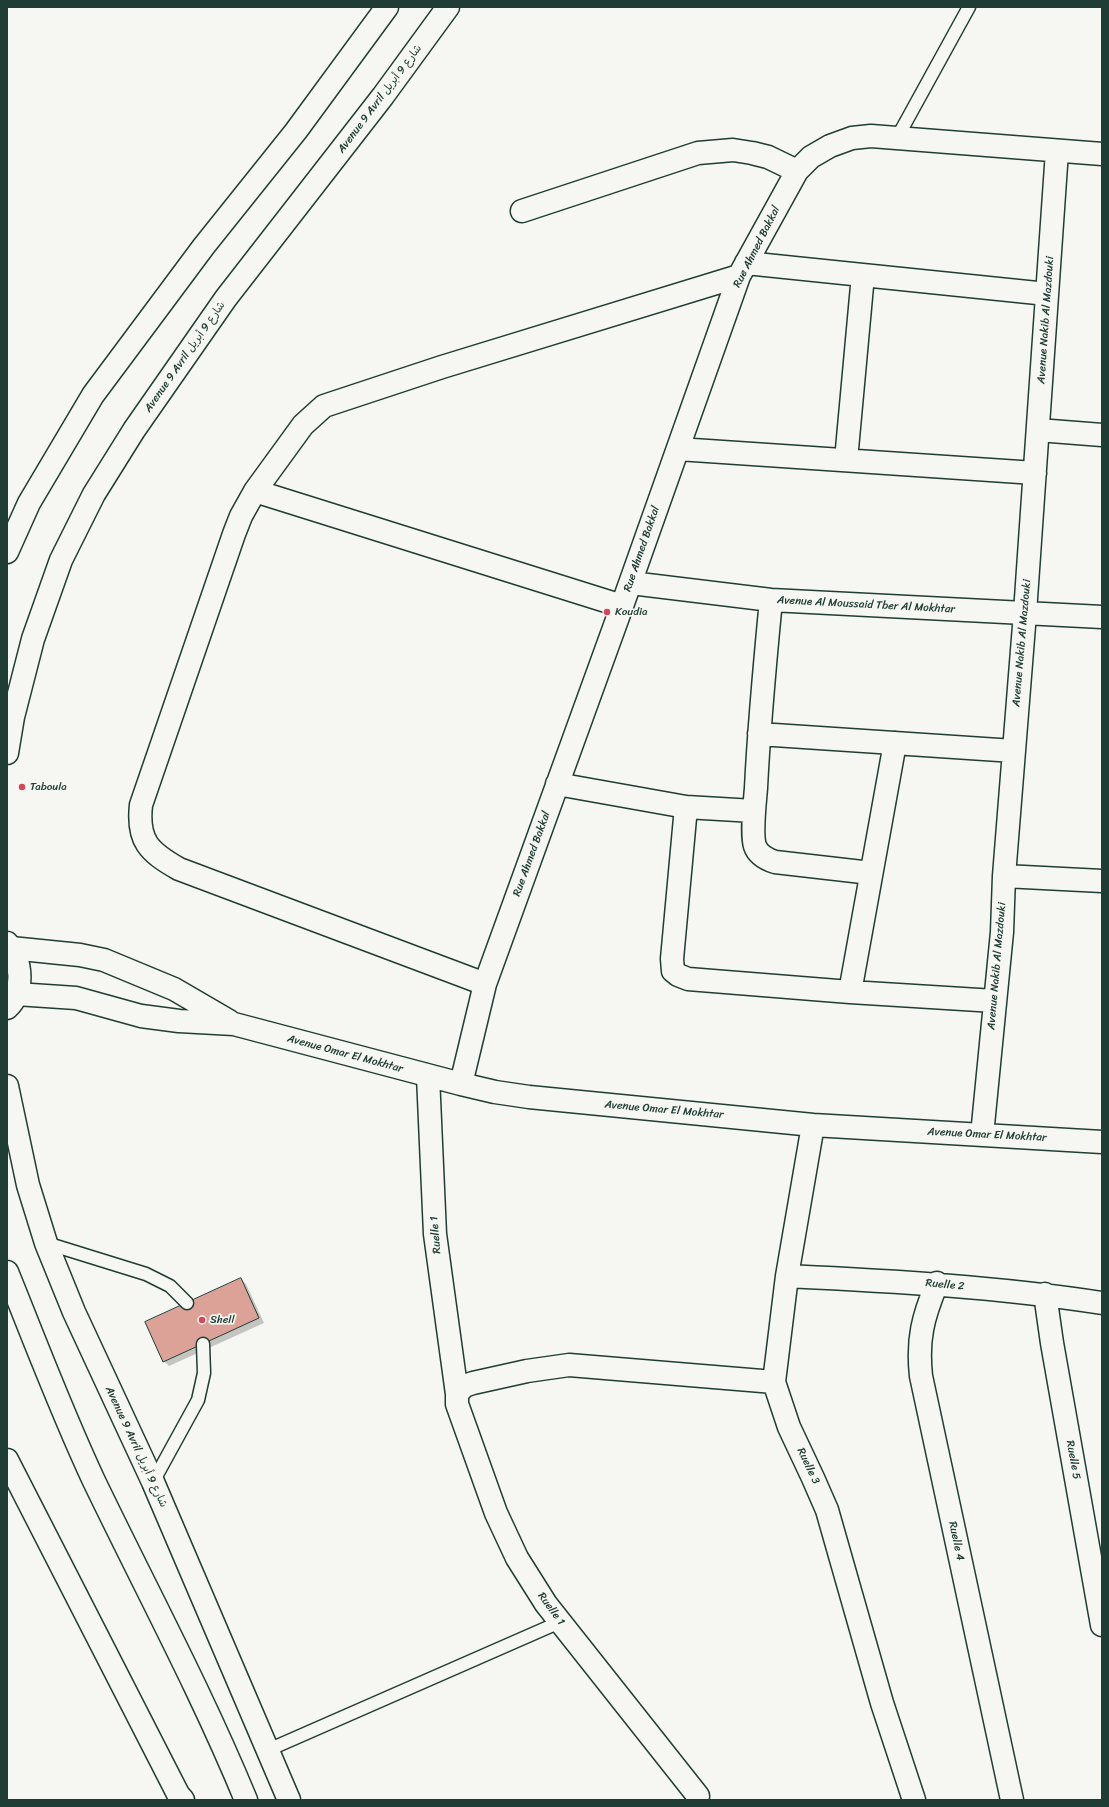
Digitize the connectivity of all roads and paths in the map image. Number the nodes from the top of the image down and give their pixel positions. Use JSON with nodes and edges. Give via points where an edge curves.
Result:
{"nodes":[{"id":1,"x":387,"y":7,"type":"edge"},
{"id":2,"x":448,"y":7,"type":"edge"},
{"id":3,"x":969,"y":7,"type":"edge"},
{"id":4,"x":897,"y":138,"type":"junction"},
{"id":5,"x":1057,"y":151,"type":"junction"},
{"id":6,"x":1102,"y":154,"type":"edge"},
{"id":7,"x":797,"y":172,"type":"junction"},
{"id":8,"x":522,"y":211,"type":"dead end"},
{"id":9,"x":743,"y":270,"type":"junction"},
{"id":10,"x":863,"y":275,"type":"junction"},
{"id":11,"x":1047,"y":294,"type":"junction"},
{"id":12,"x":1038,"y":430,"type":"junction"},
{"id":13,"x":1102,"y":435,"type":"edge"},
{"id":14,"x":678,"y":449,"type":"junction"},
{"id":15,"x":846,"y":460,"type":"junction"},
{"id":16,"x":1035,"y":473,"type":"junction"},
{"id":17,"x":255,"y":491,"type":"junction"},
{"id":18,"x":7,"y":552,"type":"edge"},
{"id":19,"x":631,"y":582,"type":"junction"},
{"id":20,"x":771,"y":600,"type":"junction"},
{"id":21,"x":622,"y":606,"type":"junction"},
{"id":22,"x":1025,"y":613,"type":"junction"},
{"id":23,"x":1102,"y":617,"type":"edge"},
{"id":24,"x":759,"y":734,"type":"junction"},
{"id":25,"x":895,"y":743,"type":"junction"},
{"id":26,"x":1014,"y":750,"type":"junction"},
{"id":27,"x":7,"y":753,"type":"edge"},
{"id":28,"x":557,"y":784,"type":"junction"},
{"id":29,"x":686,"y":807,"type":"junction"},
{"id":30,"x":754,"y":811,"type":"junction"},
{"id":31,"x":871,"y":873,"type":"junction"},
{"id":32,"x":1004,"y":876,"type":"junction"},
{"id":33,"x":1102,"y":881,"type":"edge"},
{"id":34,"x":9,"y":945,"type":"edge"},
{"id":35,"x":485,"y":984,"type":"junction"},
{"id":36,"x":850,"y":992,"type":"junction"},
{"id":37,"x":995,"y":1001,"type":"junction"},
{"id":38,"x":10,"y":1008,"type":"edge"},
{"id":39,"x":234,"y":1024,"type":"junction"},
{"id":40,"x":428,"y":1076,"type":"junction"},
{"id":41,"x":461,"y":1084,"type":"junction"},
{"id":42,"x":7,"y":1086,"type":"edge"},
{"id":43,"x":813,"y":1125,"type":"junction"},
{"id":44,"x":982,"y":1135,"type":"junction"},
{"id":45,"x":1102,"y":1142,"type":"edge"},
{"id":46,"x":46,"y":1243,"type":"junction"},
{"id":47,"x":7,"y":1272,"type":"edge"},
{"id":48,"x":787,"y":1276,"type":"junction"},
{"id":49,"x":937,"y":1283,"type":"junction"},
{"id":50,"x":1045,"y":1294,"type":"junction"},
{"id":51,"x":187,"y":1303,"type":"dead end"},
{"id":52,"x":1102,"y":1303,"type":"edge"},
{"id":53,"x":203,"y":1344,"type":"dead end"},
{"id":54,"x":774,"y":1382,"type":"junction"},
{"id":55,"x":457,"y":1394,"type":"junction"},
{"id":56,"x":7,"y":1460,"type":"edge"},
{"id":57,"x":153,"y":1482,"type":"junction"},
{"id":58,"x":560,"y":1622,"type":"junction"},
{"id":59,"x":1102,"y":1625,"type":"edge"},
{"id":60,"x":268,"y":1750,"type":"junction"},
{"id":61,"x":698,"y":1796,"type":"dead end"},
{"id":62,"x":183,"y":1800,"type":"edge"},
{"id":63,"x":246,"y":1800,"type":"edge"},
{"id":64,"x":289,"y":1800,"type":"edge"},
{"id":65,"x":914,"y":1800,"type":"edge"},
{"id":66,"x":1012,"y":1800,"type":"edge"}],
"edges":[{"from":1,"to":18,"type":"main road","via":[[296,131],[204,246],[93,395],[29,503]]},
{"from":2,"to":27,"type":"main road","name":"Avenue 9 Avril شارع 9 أبريل","via":[[383,96],[226,298],[134,430],[94,494],[62,560],[33,639],[12,717]]},
{"from":3,"to":4,"type":"lane"},
{"from":4,"to":5,"type":"main road","name":"Rue Ahmed Bakkal"},
{"from":4,"to":7,"type":"main road","name":"Rue Ahmed Bakkal","via":[[852,138],[811,157]]},
{"from":5,"to":6,"type":"main road","name":"Rue Ahmed Bakkal"},
{"from":5,"to":11,"type":"main road","name":"Avenue Nakib Al Mazdouki"},
{"from":7,"to":8,"type":"main road","via":[[768,157],[752,153],[733,150],[698,153]]},
{"from":7,"to":9,"type":"main road","name":"Rue Ahmed Bakkal"},
{"from":9,"to":10,"type":"main road"},
{"from":9,"to":14,"type":"main road","name":"Rue Ahmed Bakkal"},
{"from":9,"to":17,"type":"main road","via":[[324,406],[303,425]]},
{"from":10,"to":11,"type":"main road"},
{"from":10,"to":15,"type":"main road"},
{"from":11,"to":12,"type":"main road","name":"Avenue Nakib Al Mazdouki"},
{"from":12,"to":13,"type":"main road"},
{"from":12,"to":16,"type":"main road","name":"Avenue Nakib Al Mazdouki"},
{"from":14,"to":15,"type":"main road"},
{"from":14,"to":19,"type":"main road","name":"Rue Ahmed Bakkal"},
{"from":15,"to":16,"type":"main road"},
{"from":16,"to":22,"type":"main road","name":"Avenue Nakib Al Mazdouki"},
{"from":17,"to":21,"type":"main road"},
{"from":17,"to":35,"type":"main road","via":[[234,534],[141,805],[140,830],[153,851],[179,869]]},
{"from":19,"to":20,"type":"main road","name":"Avenue Al Moussaid Tber Al Mokhtar"},
{"from":19,"to":21,"type":"main road","name":"Rue Ahmed Bakkal"},
{"from":20,"to":22,"type":"main road","name":"Avenue Al Moussaid Tber Al Mokhtar"},
{"from":20,"to":24,"type":"main road"},
{"from":21,"to":28,"type":"main road","name":"Rue Ahmed Bakkal"},
{"from":22,"to":23,"type":"main road","name":"Avenue Al Moussaid Tber Al Mokhtar"},
{"from":22,"to":26,"type":"main road","name":"Avenue Nakib Al Mazdouki"},
{"from":24,"to":25,"type":"main road"},
{"from":24,"to":30,"type":"main road"},
{"from":25,"to":26,"type":"main road"},
{"from":25,"to":31,"type":"main road"},
{"from":26,"to":32,"type":"main road","name":"Avenue Nakib Al Mazdouki"},
{"from":28,"to":29,"type":"main road"},
{"from":28,"to":35,"type":"main road","name":"Rue Ahmed Bakkal"},
{"from":29,"to":30,"type":"main road"},
{"from":29,"to":36,"type":"main road","via":[[672,959],[674,971],[688,979]]},
{"from":30,"to":31,"type":"main road","via":[[754,844],[765,858],[775,862]]},
{"from":31,"to":36,"type":"main road"},
{"from":32,"to":33,"type":"main road"},
{"from":32,"to":37,"type":"main road","name":"Avenue Nakib Al Mazdouki","via":[[1002,932]]},
{"from":34,"to":38,"type":"main road","via":[[18,962],[20,978]]},
{"from":34,"to":39,"type":"main road","name":"Avenue Omar El Mokhtar","via":[[104,960],[174,989]]},
{"from":35,"to":41,"type":"main road","name":"Rue Ahmed Bakkal"},
{"from":36,"to":37,"type":"main road"},
{"from":37,"to":44,"type":"main road","name":"Avenue Nakib Al Mazdouki"},
{"from":38,"to":39,"type":"main road","name":"Avenue Omar El Mokhtar","via":[[76,998],[141,1016]]},
{"from":39,"to":40,"type":"main road","name":"Avenue Omar El Mokhtar"},
{"from":40,"to":41,"type":"main road","name":"Avenue Omar El Mokhtar"},
{"from":40,"to":55,"type":"main road","name":"Ruelle 1","via":[[435,1234]]},
{"from":41,"to":43,"type":"main road","name":"Avenue Omar El Mokhtar","via":[[529,1097]]},
{"from":42,"to":46,"type":"main road","name":"Avenue 9 Avril شارع 9 أبريل","via":[[28,1185]]},
{"from":43,"to":44,"type":"main road","name":"Avenue Omar El Mokhtar"},
{"from":43,"to":48,"type":"main road","name":"Ruelle 3"},
{"from":44,"to":45,"type":"main road","name":"Avenue Omar El Mokhtar"},
{"from":46,"to":51,"type":"lane","via":[[146,1274],[170,1286]]},
{"from":46,"to":57,"type":"main road","name":"Avenue 9 Avril شارع 9 أبريل","via":[[74,1312]]},
{"from":47,"to":63,"type":"main road","via":[[90,1473],[214,1726]]},
{"from":48,"to":49,"type":"main road","name":"Ruelle 2"},
{"from":48,"to":54,"type":"main road","name":"Ruelle 3"},
{"from":49,"to":50,"type":"main road","name":"Ruelle 2"},
{"from":49,"to":66,"type":"main road","name":"Ruelle 4","via":[[921,1331],[921,1376]]},
{"from":50,"to":52,"type":"main road","name":"Ruelle 2"},
{"from":50,"to":59,"type":"main road","name":"Ruelle 5"},
{"from":53,"to":57,"type":"lane","via":[[204,1373],[198,1400]]},
{"from":54,"to":55,"type":"main road","via":[[569,1365],[473,1383],[464,1386]]},
{"from":54,"to":65,"type":"main road","name":"Ruelle 3","via":[[789,1427],[814,1478],[838,1542],[882,1703]]},
{"from":55,"to":58,"type":"main road","name":"Ruelle 1","via":[[457,1404],[503,1530],[517,1558]]},
{"from":56,"to":62,"type":"main road","via":[[174,1787]]},
{"from":57,"to":60,"type":"main road","name":"Avenue 9 Avril شارع 9 أبريل"},
{"from":58,"to":60,"type":"lane"},
{"from":58,"to":61,"type":"main road","name":"Ruelle 1"},
{"from":60,"to":64,"type":"main road","name":"Avenue 9 Avril شارع 9 أبريل"}]}
